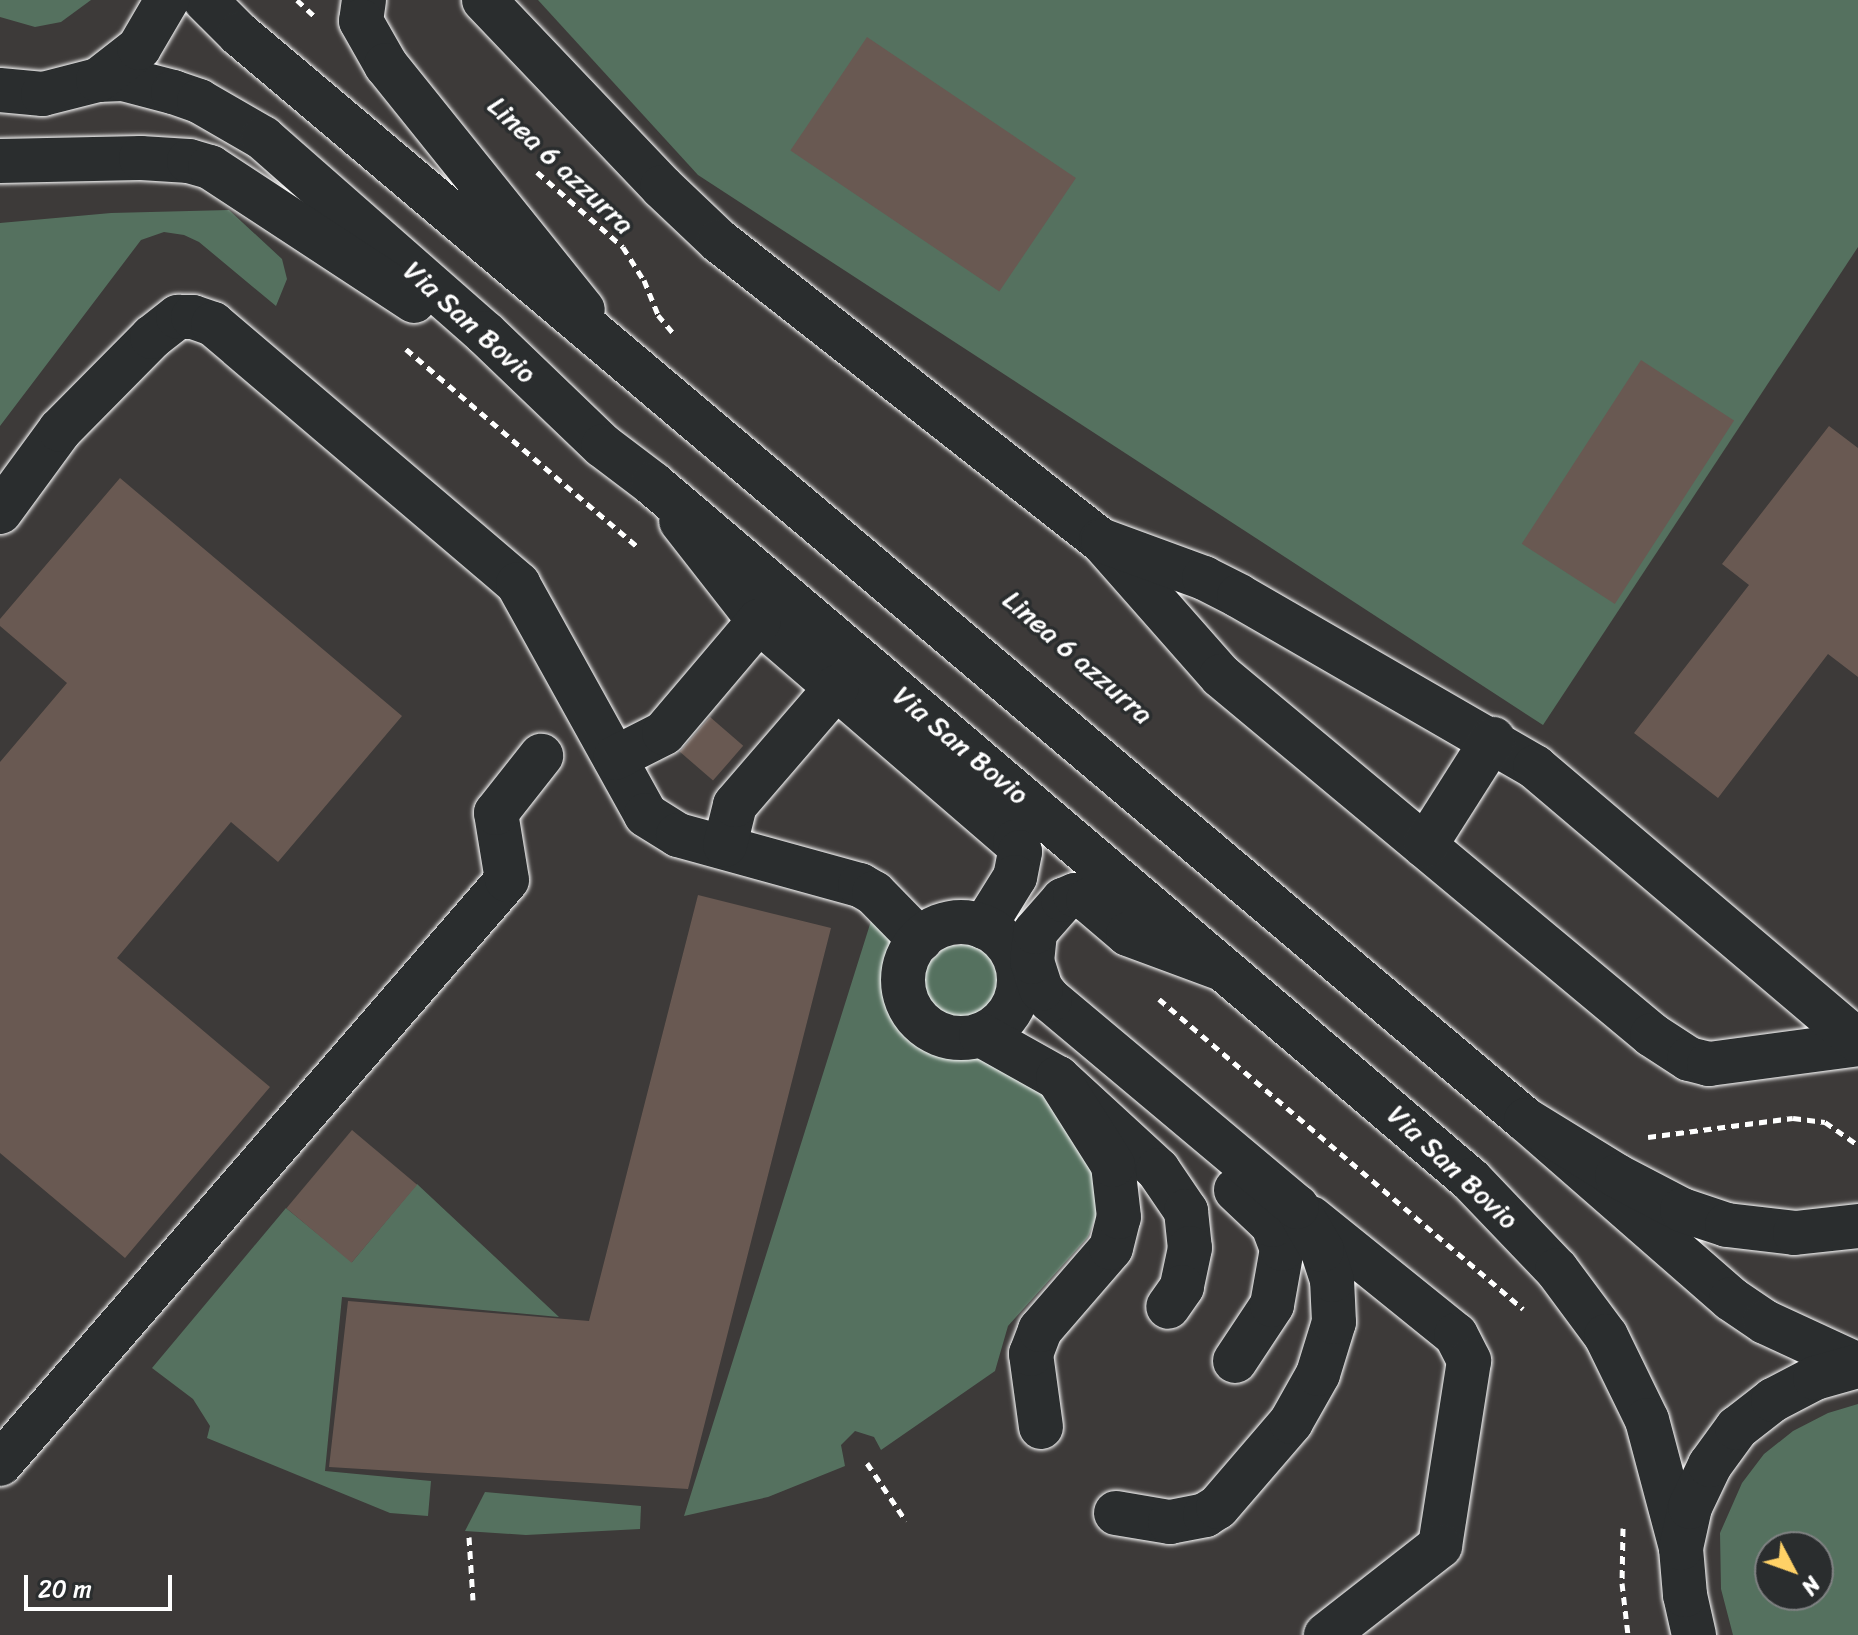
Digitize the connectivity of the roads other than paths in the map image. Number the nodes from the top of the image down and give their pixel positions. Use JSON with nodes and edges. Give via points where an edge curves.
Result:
{"nodes":[{"id":1,"x":167,"y":0,"type":"edge"},
{"id":2,"x":205,"y":0,"type":"edge"},
{"id":3,"x":364,"y":0,"type":"edge"},
{"id":4,"x":484,"y":0,"type":"edge"},
{"id":5,"x":509,"y":0,"type":"edge"},
{"id":6,"x":522,"y":42,"type":"junction"},
{"id":7,"x":98,"y":80,"type":"junction"},
{"id":8,"x":0,"y":90,"type":"edge"},
{"id":9,"x":0,"y":161,"type":"edge"},
{"id":10,"x":622,"y":358,"type":"junction"},
{"id":11,"x":603,"y":446,"type":"junction"},
{"id":12,"x":653,"y":484,"type":"junction"},
{"id":13,"x":0,"y":512,"type":"edge"},
{"id":14,"x":1101,"y":540,"type":"junction"},
{"id":15,"x":759,"y":621,"type":"junction"},
{"id":16,"x":837,"y":687,"type":"junction"},
{"id":17,"x":1493,"y":739,"type":"junction"},
{"id":18,"x":541,"y":756,"type":"dead end"},
{"id":19,"x":615,"y":758,"type":"junction"},
{"id":20,"x":725,"y":845,"type":"junction"},
{"id":21,"x":1425,"y":846,"type":"junction"},
{"id":22,"x":984,"y":927,"type":"junction"},
{"id":23,"x":920,"y":940,"type":"junction"},
{"id":24,"x":1227,"y":970,"type":"junction"},
{"id":25,"x":1013,"y":1006,"type":"junction"},
{"id":26,"x":981,"y":1035,"type":"junction"},
{"id":27,"x":1858,"y":1042,"type":"edge"},
{"id":28,"x":1058,"y":1078,"type":"junction"},
{"id":29,"x":1526,"y":1120,"type":"junction"},
{"id":30,"x":1297,"y":1207,"type":"junction"},
{"id":31,"x":1858,"y":1226,"type":"edge"},
{"id":32,"x":1168,"y":1307,"type":"dead end"},
{"id":33,"x":1235,"y":1361,"type":"dead end"},
{"id":34,"x":1858,"y":1365,"type":"edge"},
{"id":35,"x":1041,"y":1427,"type":"dead end"},
{"id":36,"x":0,"y":1464,"type":"edge"},
{"id":37,"x":1116,"y":1513,"type":"dead end"},
{"id":38,"x":1681,"y":1548,"type":"junction"},
{"id":39,"x":1685,"y":1622,"type":"edge"},
{"id":40,"x":1326,"y":1635,"type":"edge"}],
"edges":[{"from":1,"to":7,"type":"main road","via":[[139,48]]},
{"from":2,"to":10,"type":"main road"},
{"from":3,"to":10,"type":"main road","via":[[361,21],[386,65]]},
{"from":4,"to":6,"type":"main road"},
{"from":5,"to":6,"type":"main road"},
{"from":6,"to":14,"type":"main road","via":[[719,241]]},
{"from":7,"to":8,"type":"main road","via":[[43,94]]},
{"from":7,"to":11,"type":"main road","name":"Via San Bovio","via":[[123,79],[199,101],[263,138],[485,333]]},
{"from":9,"to":11,"type":"main road","via":[[141,158],[210,167],[421,306]]},
{"from":10,"to":29,"type":"main road"},
{"from":11,"to":12,"type":"main road","name":"Via San Bovio"},
{"from":12,"to":15,"type":"main road"},
{"from":12,"to":24,"type":"main road","name":"Via San Bovio"},
{"from":13,"to":19,"type":"main road","via":[[60,430],[152,337],[178,317],[213,324],[518,584]]},
{"from":14,"to":17,"type":"main road","via":[[1204,578]]},
{"from":14,"to":21,"type":"main road","via":[[1221,676]]},
{"from":15,"to":16,"type":"main road"},
{"from":15,"to":19,"type":"main road","via":[[664,733]]},
{"from":16,"to":20,"type":"main road","via":[[735,805]]},
{"from":16,"to":22,"type":"main road","via":[[1015,842],[1020,864]]},
{"from":17,"to":21,"type":"main road"},
{"from":17,"to":27,"type":"main road","via":[[1557,783]]},
{"from":18,"to":36,"type":"main road","via":[[496,813],[507,880]]},
{"from":19,"to":20,"type":"main road","via":[[646,815],[660,827]]},
{"from":20,"to":23,"type":"main road","via":[[860,885]]},
{"from":21,"to":27,"type":"main road","via":[[1652,1035],[1689,1059],[1732,1064]]},
{"from":22,"to":23,"type":"main road","via":[[950,923]]},
{"from":22,"to":25,"type":"main road","via":[[1008,946],[1014,960],[1019,975]]},
{"from":23,"to":26,"type":"main road","via":[[907,958],[904,978],[914,1014],[943,1036]]},
{"from":24,"to":30,"type":"main road","via":[[1128,934],[1075,895],[1063,900],[1035,932],[1032,949],[1036,976],[1050,1000]]},
{"from":24,"to":38,"type":"main road","name":"Via San Bovio","via":[[1429,1141],[1506,1214],[1577,1293],[1606,1336],[1647,1420]]},
{"from":25,"to":26,"type":"main road","via":[[1005,1019]]},
{"from":25,"to":33,"type":"main road","via":[[1273,1225],[1282,1249],[1272,1305]]},
{"from":26,"to":28,"type":"main road"},
{"from":28,"to":32,"type":"main road","via":[[1158,1170],[1186,1211],[1190,1248],[1182,1287]]},
{"from":28,"to":35,"type":"main road","via":[[1113,1165],[1119,1217],[1111,1248],[1040,1330],[1031,1354]]},
{"from":29,"to":31,"type":"main road","via":[[1643,1190],[1727,1225],[1795,1233]]},
{"from":29,"to":34,"type":"main road","via":[[1750,1313]]},
{"from":30,"to":37,"type":"main road","via":[[1332,1280],[1334,1322],[1318,1374],[1291,1422],[1218,1507],[1205,1515],[1170,1522]]},
{"from":30,"to":40,"type":"main road","via":[[1456,1335],[1469,1361],[1440,1546]]},
{"from":34,"to":38,"type":"main road","via":[[1794,1389],[1737,1428],[1710,1465],[1690,1507]]},
{"from":38,"to":39,"type":"main road"}]}
